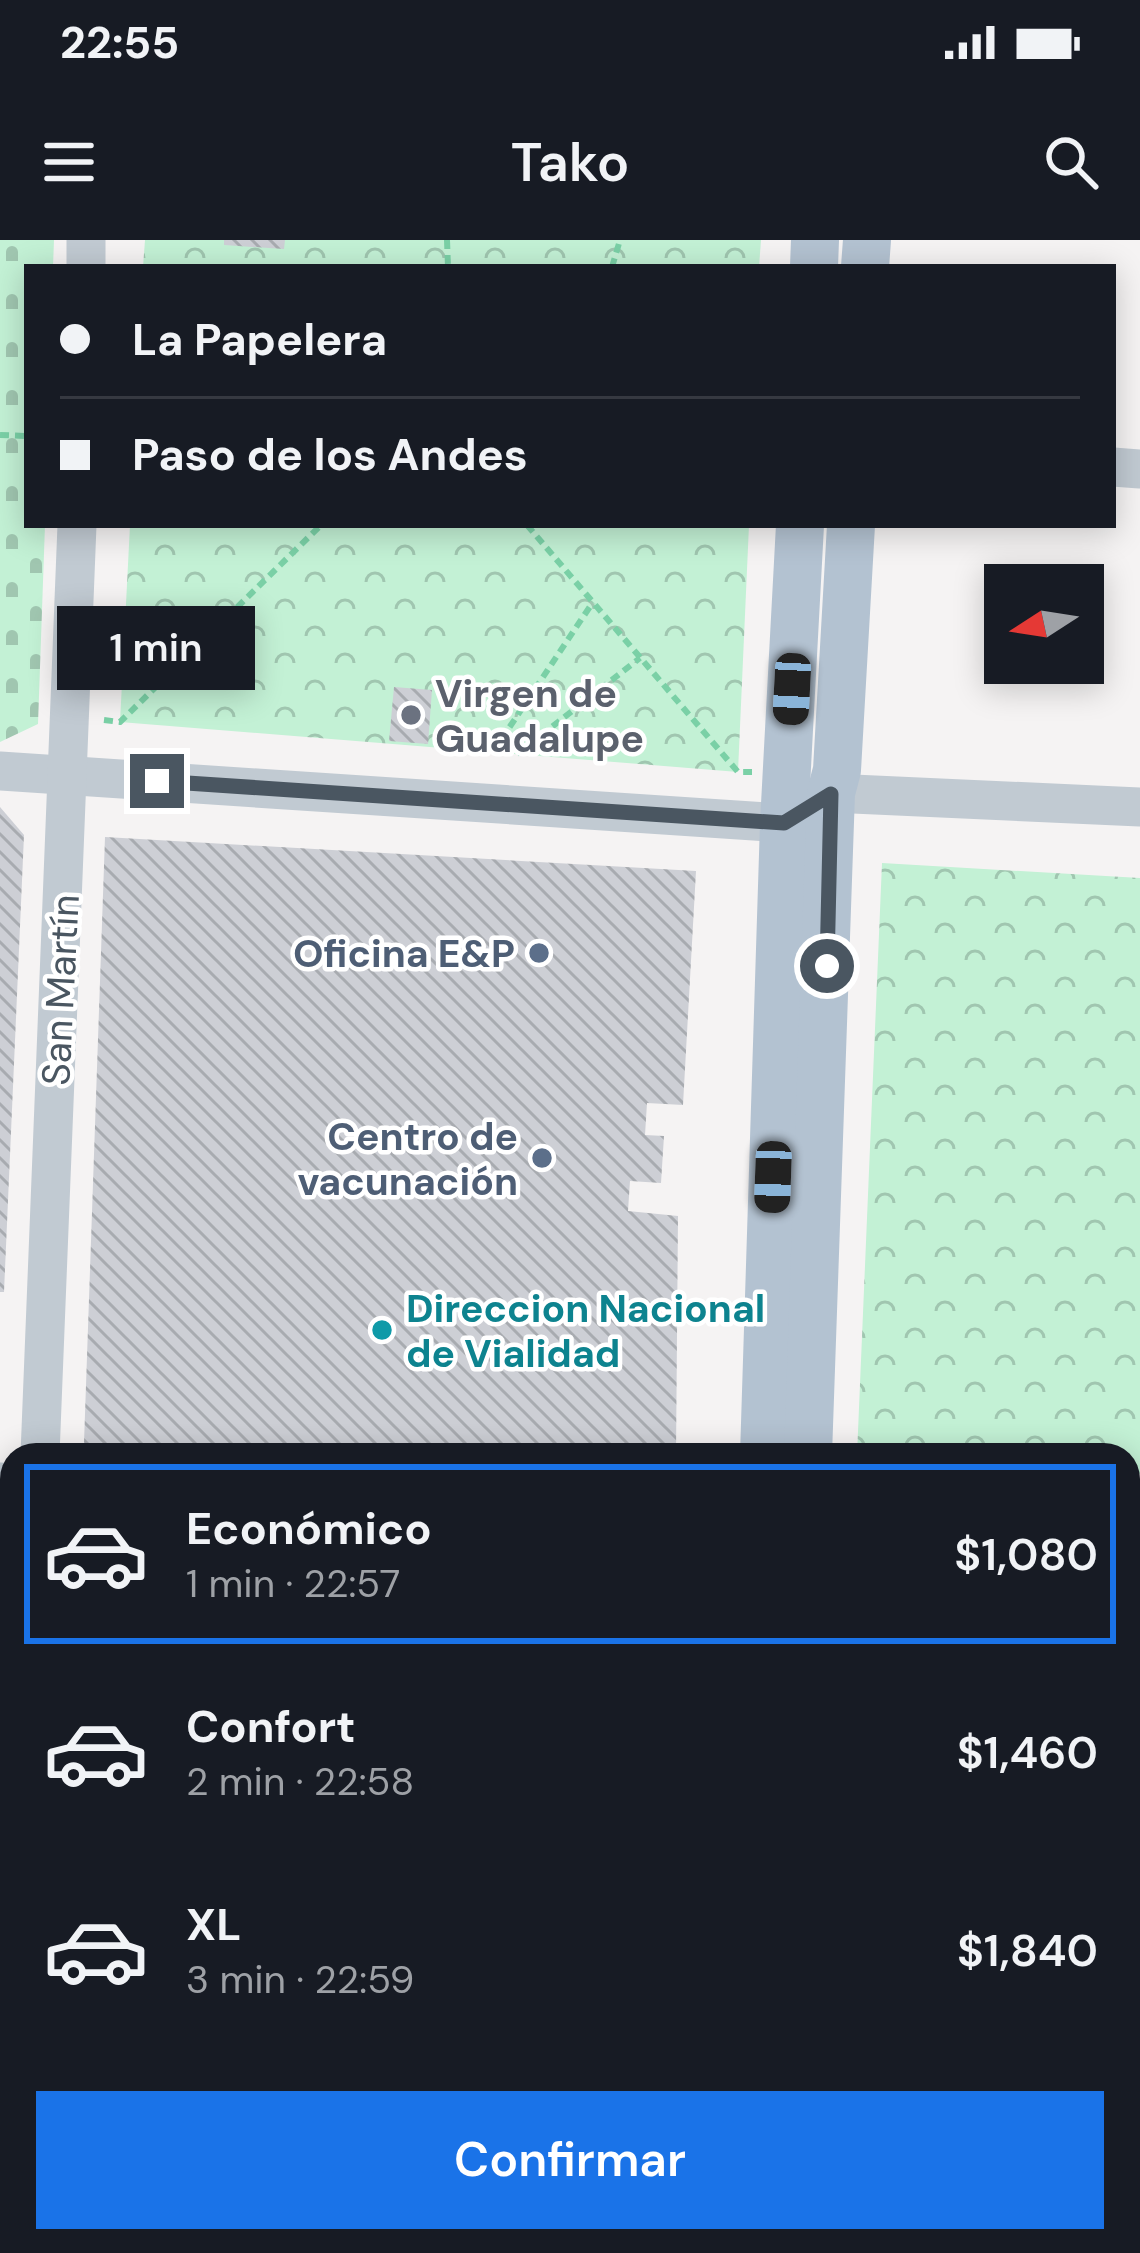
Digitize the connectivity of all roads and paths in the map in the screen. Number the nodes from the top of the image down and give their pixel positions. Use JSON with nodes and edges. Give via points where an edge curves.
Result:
{"nodes":[{"id":1,"x":77,"y":528,"type":"edge"},
{"id":2,"x":318,"y":528,"type":"edge"},
{"id":3,"x":533,"y":528,"type":"edge"},
{"id":4,"x":800,"y":528,"type":"edge"},
{"id":5,"x":851,"y":528,"type":"edge"},
{"id":6,"x":592,"y":602,"type":"junction"},
{"id":7,"x":640,"y":658,"type":"junction"},
{"id":8,"x":120,"y":722,"type":"dead end"},
{"id":9,"x":493,"y":752,"type":"dead end"},
{"id":10,"x":518,"y":754,"type":"dead end"},
{"id":11,"x":0,"y":771,"type":"edge"},
{"id":12,"x":738,"y":772,"type":"dead end"},
{"id":13,"x":70,"y":775,"type":"junction"},
{"id":14,"x":831,"y":794,"type":"junction"},
{"id":15,"x":1140,"y":807,"type":"edge"},
{"id":16,"x":784,"y":823,"type":"junction"},
{"id":17,"x":41,"y":1443,"type":"edge"},
{"id":18,"x":764,"y":1443,"type":"edge"},
{"id":19,"x":808,"y":1443,"type":"edge"}],
"edges":[{"from":1,"to":13,"type":"street","name":"San Martín"},
{"from":2,"to":8,"type":"path"},
{"from":3,"to":6,"type":"path"},
{"from":4,"to":16,"type":"main road"},
{"from":5,"to":14,"type":"main road"},
{"from":6,"to":7,"type":"path"},
{"from":6,"to":9,"type":"path"},
{"from":7,"to":10,"type":"path"},
{"from":7,"to":12,"type":"path"},
{"from":11,"to":13,"type":"street"},
{"from":13,"to":16,"type":"street"},
{"from":13,"to":17,"type":"street","name":"San Martín"},
{"from":14,"to":15,"type":"street"},
{"from":14,"to":16,"type":"street"},
{"from":14,"to":19,"type":"main road"},
{"from":16,"to":18,"type":"main road"}]}
